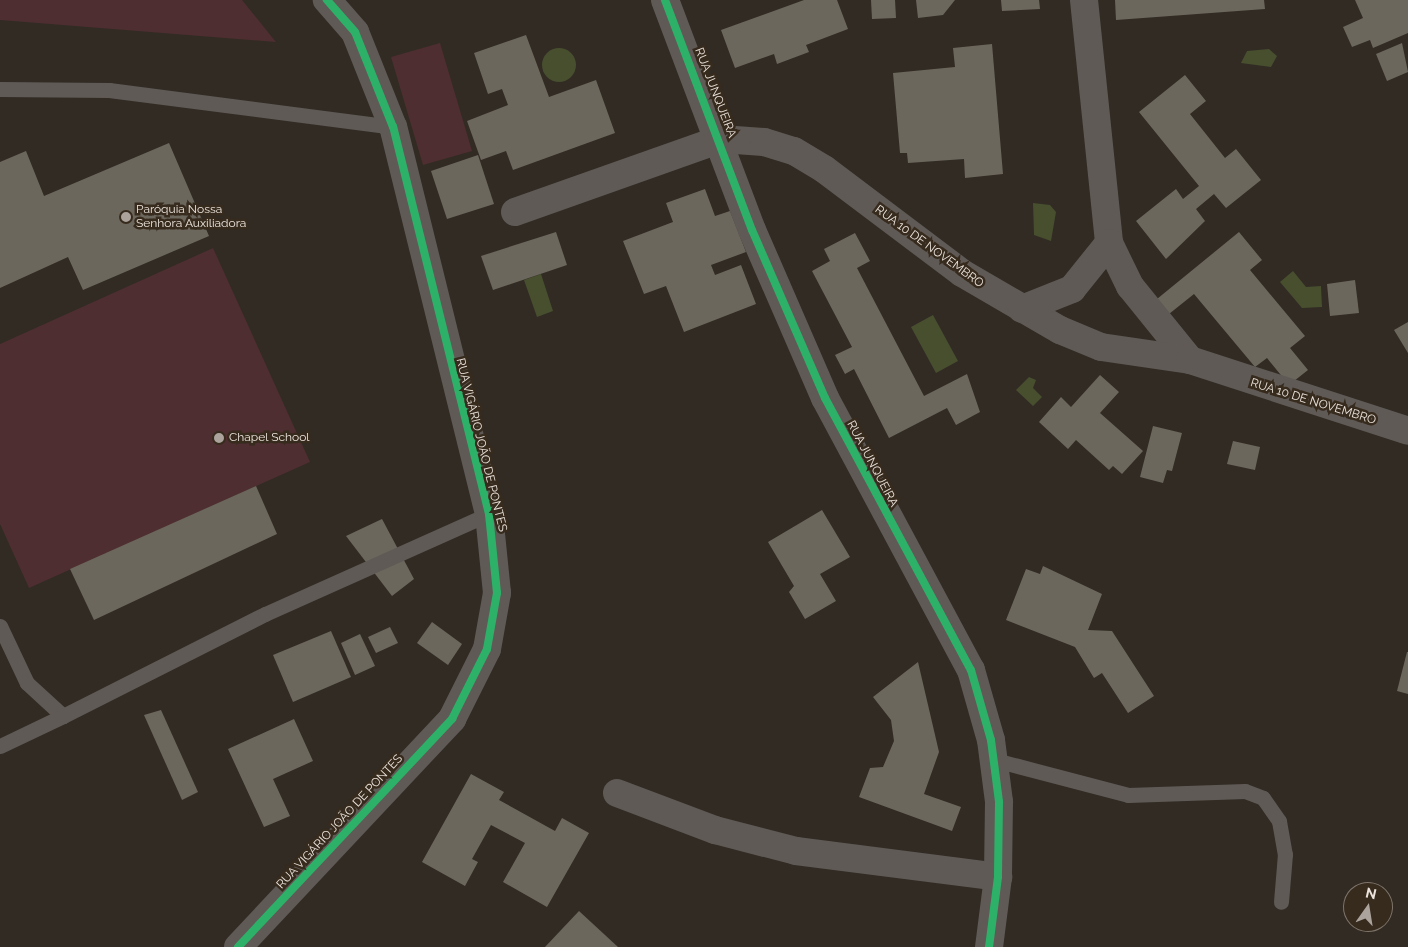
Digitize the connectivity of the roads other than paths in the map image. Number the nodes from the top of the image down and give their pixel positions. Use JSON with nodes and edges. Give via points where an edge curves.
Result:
{"nodes":[{"id":1,"x":327,"y":0,"type":"edge"},
{"id":2,"x":665,"y":0,"type":"edge"},
{"id":3,"x":1084,"y":0,"type":"edge"},
{"id":4,"x":0,"y":89,"type":"edge"},
{"id":5,"x":393,"y":127,"type":"junction"},
{"id":6,"x":721,"y":139,"type":"junction"},
{"id":7,"x":515,"y":212,"type":"dead end"},
{"id":8,"x":1109,"y":243,"type":"junction"},
{"id":9,"x":1022,"y":309,"type":"junction"},
{"id":10,"x":1190,"y":360,"type":"junction"},
{"id":11,"x":1408,"y":431,"type":"edge"},
{"id":12,"x":489,"y":514,"type":"junction"},
{"id":13,"x":0,"y":626,"type":"edge"},
{"id":14,"x":63,"y":716,"type":"junction"},
{"id":15,"x":0,"y":746,"type":"edge"},
{"id":16,"x":995,"y":760,"type":"junction"},
{"id":17,"x":617,"y":793,"type":"dead end"},
{"id":18,"x":998,"y":877,"type":"junction"},
{"id":19,"x":1281,"y":902,"type":"dead end"},
{"id":20,"x":238,"y":947,"type":"edge"},
{"id":21,"x":989,"y":947,"type":"edge"}],
"edges":[{"from":1,"to":5,"type":"street","name":"RUA VIGÁRIO JOÃO DE PONTES","via":[[355,32]]},
{"from":2,"to":6,"type":"street","name":"RUA JUNQUEIRA"},
{"from":3,"to":8,"type":"street"},
{"from":4,"to":5,"type":"lane","via":[[109,90]]},
{"from":5,"to":12,"type":"street","name":"RUA VIGÁRIO JOÃO DE PONTES"},
{"from":6,"to":7,"type":"street","name":"RUA 10 DE NOVEMBRO"},
{"from":6,"to":9,"type":"street","name":"RUA 10 DE NOVEMBRO","via":[[764,142],[794,151],[962,273]]},
{"from":6,"to":16,"type":"street","name":"RUA JUNQUEIRA","via":[[752,230],[825,398],[971,670]]},
{"from":8,"to":9,"type":"street","via":[[1072,289]]},
{"from":8,"to":10,"type":"street","via":[[1130,286]]},
{"from":9,"to":10,"type":"street","name":"RUA 10 DE NOVEMBRO","via":[[1101,347]]},
{"from":10,"to":11,"type":"street","name":"RUA 10 DE NOVEMBRO"},
{"from":12,"to":14,"type":"lane","via":[[265,614]]},
{"from":12,"to":20,"type":"street","name":"RUA VIGÁRIO JOÃO DE PONTES","via":[[497,593],[488,649],[452,719]]},
{"from":13,"to":14,"type":"lane","via":[[27,683]]},
{"from":14,"to":15,"type":"lane"},
{"from":16,"to":18,"type":"street","name":"RUA JUNQUEIRA"},
{"from":16,"to":19,"type":"lane","via":[[1128,795],[1245,791],[1263,798],[1279,821],[1285,854]]},
{"from":17,"to":18,"type":"street","via":[[715,830],[796,851]]},
{"from":18,"to":21,"type":"street","name":"RUA JUNQUEIRA"}]}
